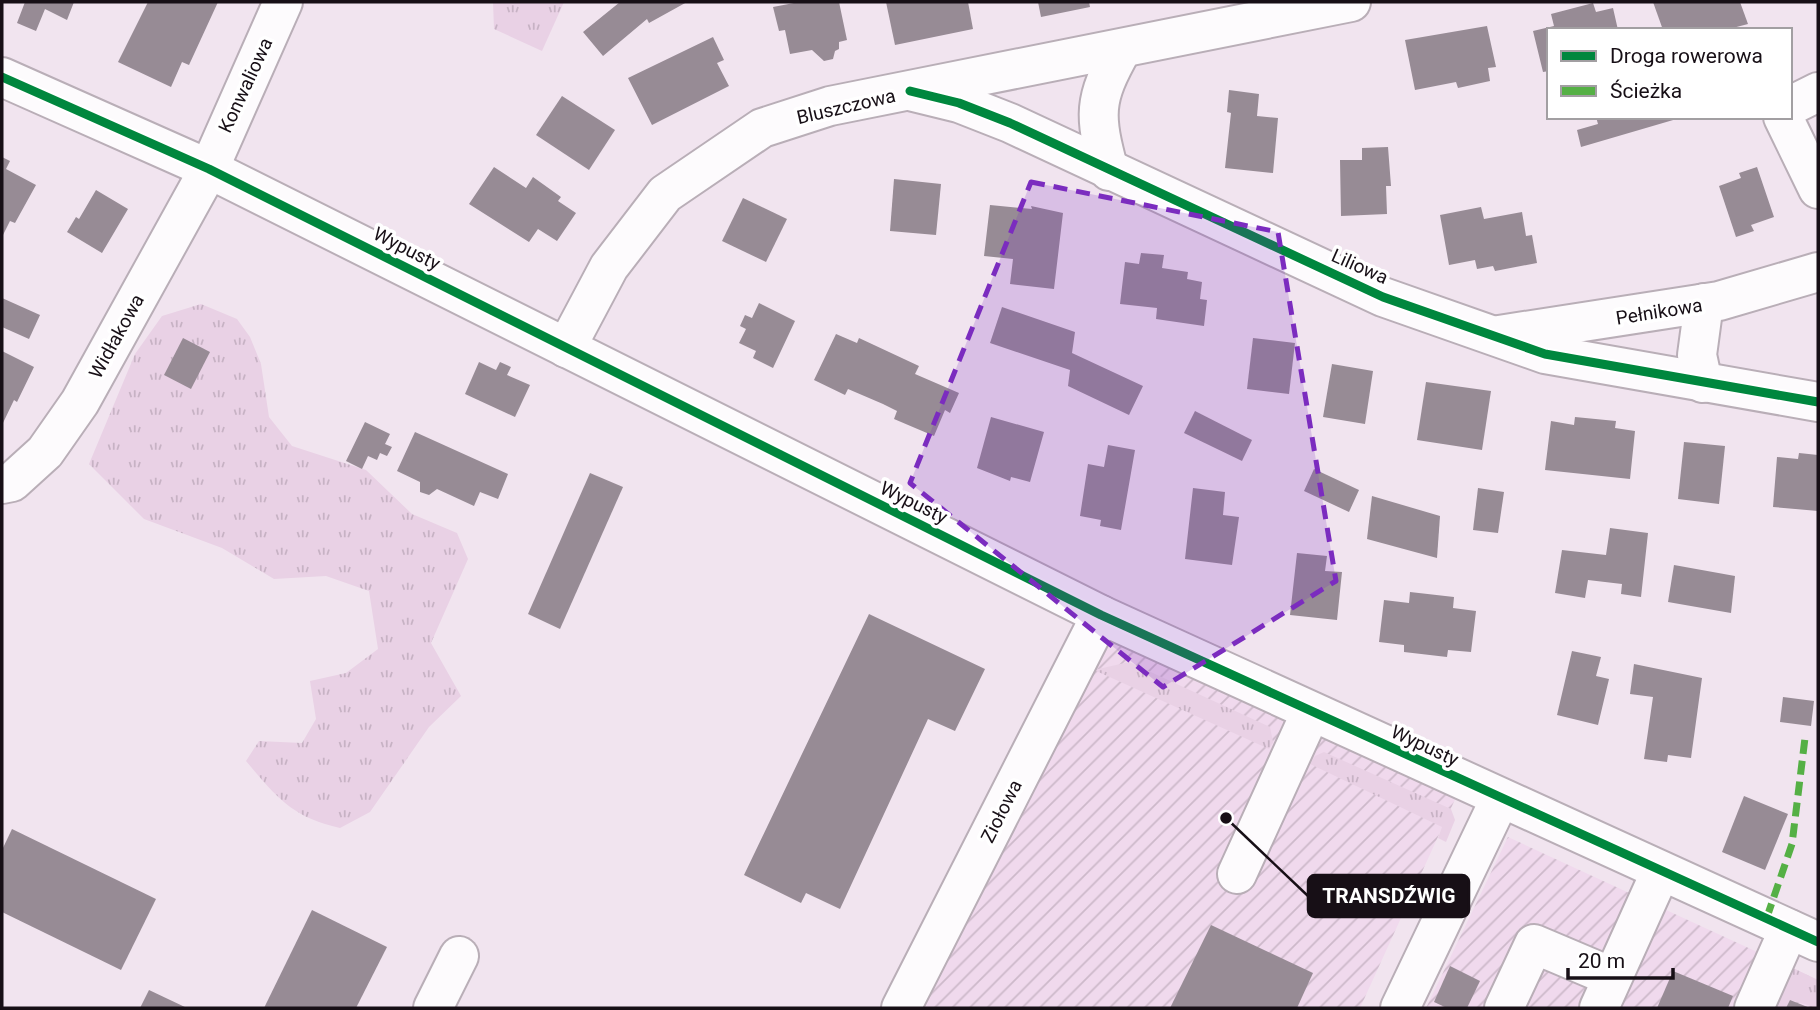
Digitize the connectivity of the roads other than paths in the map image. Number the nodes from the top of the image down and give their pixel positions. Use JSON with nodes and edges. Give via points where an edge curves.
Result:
{"nodes":[{"id":1,"x":283,"y":2,"type":"edge"},
{"id":2,"x":1351,"y":2,"type":"edge"},
{"id":3,"x":1122,"y":49,"type":"junction"},
{"id":4,"x":2,"y":77,"type":"edge"},
{"id":5,"x":910,"y":92,"type":"junction"},
{"id":6,"x":1818,"y":92,"type":"edge"},
{"id":7,"x":1792,"y":105,"type":"edge"},
{"id":8,"x":1784,"y":119,"type":"edge"},
{"id":9,"x":209,"y":169,"type":"junction"},
{"id":10,"x":1109,"y":171,"type":"junction"},
{"id":11,"x":1818,"y":189,"type":"edge"},
{"id":12,"x":1818,"y":272,"type":"edge"},
{"id":13,"x":1704,"y":303,"type":"junction"},
{"id":14,"x":1497,"y":336,"type":"junction"},
{"id":15,"x":566,"y":348,"type":"junction"},
{"id":16,"x":1703,"y":383,"type":"junction"},
{"id":17,"x":1818,"y":402,"type":"edge"},
{"id":18,"x":2,"y":484,"type":"edge"},
{"id":19,"x":1101,"y":615,"type":"junction"},
{"id":20,"x":1311,"y":712,"type":"junction"},
{"id":21,"x":1500,"y":799,"type":"junction"},
{"id":22,"x":1661,"y":871,"type":"junction"},
{"id":23,"x":1237,"y":874,"type":"dead end"},
{"id":24,"x":1804,"y":935,"type":"edge"},
{"id":25,"x":459,"y":956,"type":"dead end"},
{"id":26,"x":1606,"y":993,"type":"edge"},
{"id":27,"x":433,"y":1008,"type":"edge"},
{"id":28,"x":901,"y":1008,"type":"edge"},
{"id":29,"x":1400,"y":1008,"type":"edge"},
{"id":30,"x":1504,"y":1008,"type":"edge"},
{"id":31,"x":1755,"y":1008,"type":"edge"}],
"edges":[{"from":1,"to":9,"type":"street","name":"Konwaliowa"},
{"from":2,"to":3,"type":"street","name":"Bluszczowa"},
{"from":3,"to":5,"type":"street","name":"Bluszczowa"},
{"from":3,"to":10,"type":"street","via":[[1102,85],[1097,128]]},
{"from":4,"to":9,"type":"street","name":"Wypusty"},
{"from":5,"to":10,"type":"street","name":"Liliowa","via":[[959,103],[1010,123]]},
{"from":5,"to":15,"type":"street","name":"Bluszczowa","via":[[830,106],[762,128],[664,194],[609,267]]},
{"from":6,"to":7,"type":"street"},
{"from":8,"to":11,"type":"street"},
{"from":9,"to":15,"type":"street","name":"Wypusty"},
{"from":9,"to":18,"type":"street","name":"Widłakowa","via":[[80,402],[45,452],[12,482]]},
{"from":10,"to":14,"type":"street","name":"Liliowa","via":[[1383,297]]},
{"from":12,"to":13,"type":"street","name":"Pełnikowa"},
{"from":13,"to":14,"type":"street","name":"Pełnikowa"},
{"from":13,"to":16,"type":"street","via":[[1697,355]]},
{"from":14,"to":16,"type":"street","name":"Liliowa","via":[[1545,354]]},
{"from":15,"to":19,"type":"street","name":"Wypusty"},
{"from":16,"to":17,"type":"street","name":"Liliowa"},
{"from":19,"to":20,"type":"street","name":"Wypusty"},
{"from":19,"to":28,"type":"street","name":"Ziołowa"},
{"from":20,"to":21,"type":"street","name":"Wypusty"},
{"from":20,"to":23,"type":"street"},
{"from":21,"to":22,"type":"street","name":"Wypusty"},
{"from":21,"to":29,"type":"street"},
{"from":22,"to":24,"type":"street","name":"Wypusty"},
{"from":22,"to":26,"type":"street"},
{"from":24,"to":31,"type":"street"},
{"from":25,"to":27,"type":"street"},
{"from":26,"to":30,"type":"street","via":[[1534,944]]}]}
